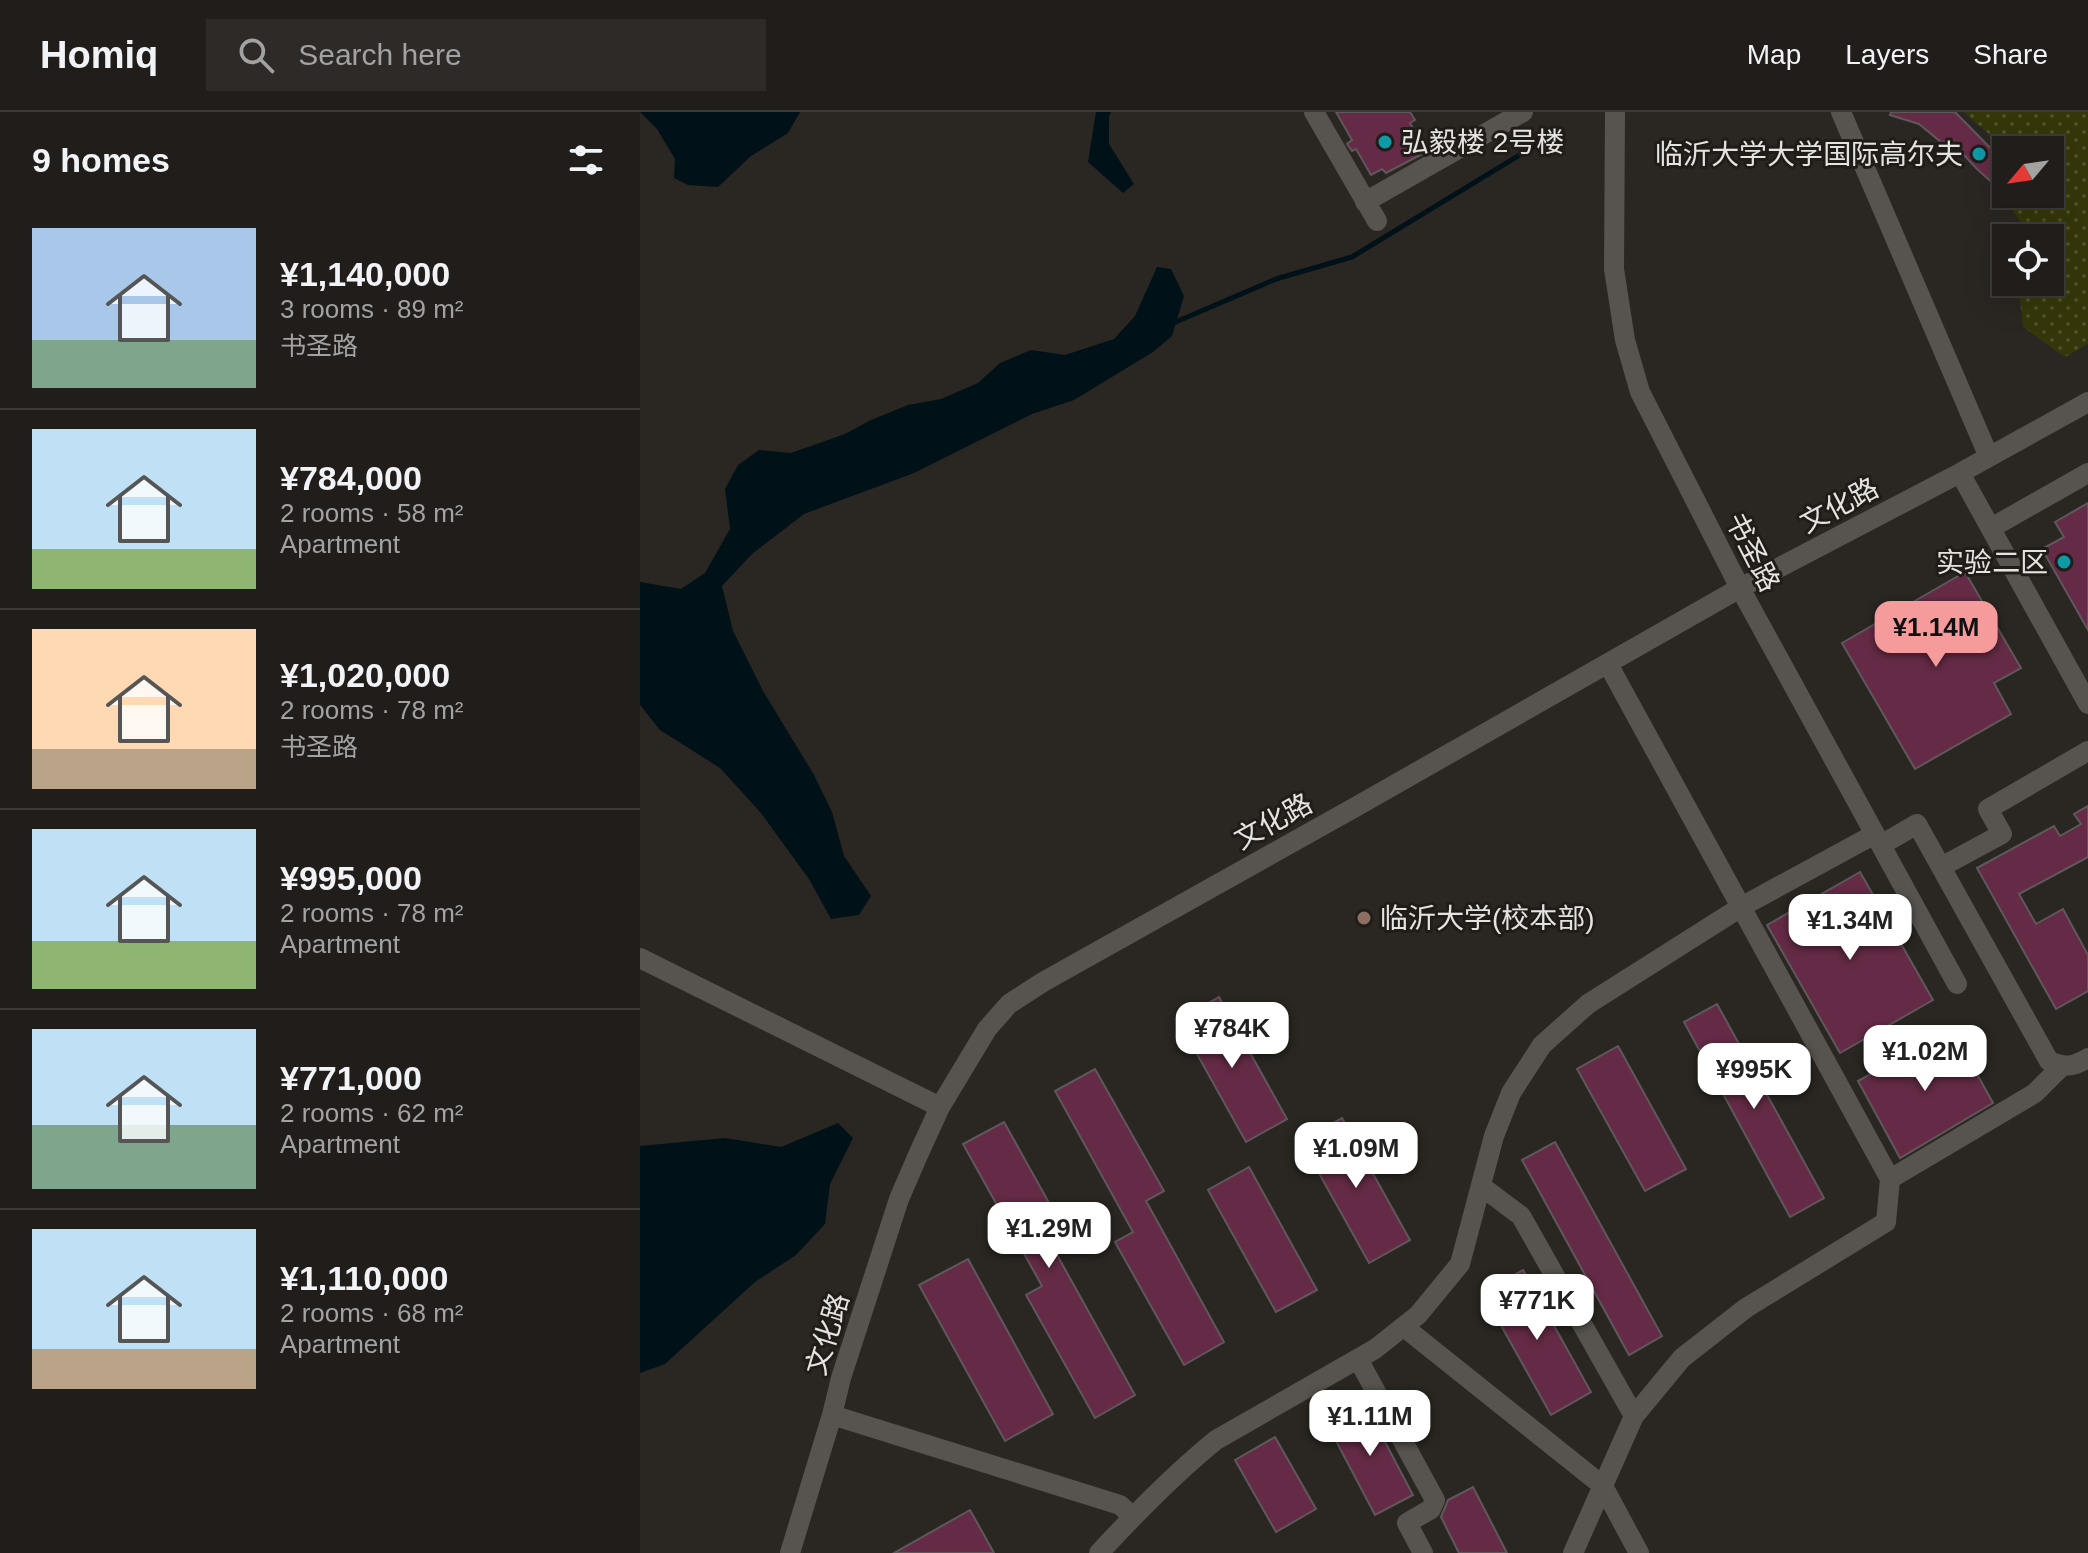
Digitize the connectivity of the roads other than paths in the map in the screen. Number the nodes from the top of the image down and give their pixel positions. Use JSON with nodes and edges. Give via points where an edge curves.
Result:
{"nodes":[{"id":1,"x":1314,"y":112,"type":"edge"},
{"id":2,"x":1523,"y":112,"type":"edge"},
{"id":3,"x":1615,"y":112,"type":"edge"},
{"id":4,"x":1841,"y":112,"type":"edge"},
{"id":5,"x":1365,"y":202,"type":"junction"},
{"id":6,"x":1377,"y":221,"type":"dead end"},
{"id":7,"x":2088,"y":402,"type":"edge"},
{"id":8,"x":1989,"y":457,"type":"junction"},
{"id":9,"x":1960,"y":473,"type":"junction"},
{"id":10,"x":2088,"y":473,"type":"edge"},
{"id":11,"x":1991,"y":528,"type":"junction"},
{"id":12,"x":1740,"y":588,"type":"junction"},
{"id":13,"x":1608,"y":664,"type":"junction"},
{"id":14,"x":2088,"y":704,"type":"edge"},
{"id":15,"x":2088,"y":751,"type":"edge"},
{"id":16,"x":1878,"y":840,"type":"junction"},
{"id":17,"x":1941,"y":867,"type":"junction"},
{"id":18,"x":1741,"y":907,"type":"junction"},
{"id":19,"x":640,"y":958,"type":"edge"},
{"id":20,"x":1957,"y":984,"type":"dead end"},
{"id":21,"x":2088,"y":1058,"type":"edge"},
{"id":22,"x":2061,"y":1067,"type":"junction"},
{"id":23,"x":940,"y":1107,"type":"junction"},
{"id":24,"x":1890,"y":1179,"type":"junction"},
{"id":25,"x":1481,"y":1186,"type":"junction"},
{"id":26,"x":1404,"y":1327,"type":"junction"},
{"id":27,"x":1358,"y":1359,"type":"junction"},
{"id":28,"x":832,"y":1415,"type":"junction"},
{"id":29,"x":1634,"y":1416,"type":"junction"},
{"id":30,"x":1603,"y":1486,"type":"junction"},
{"id":31,"x":1133,"y":1517,"type":"junction"},
{"id":32,"x":790,"y":1553,"type":"edge"},
{"id":33,"x":1099,"y":1553,"type":"edge"},
{"id":34,"x":1423,"y":1553,"type":"edge"},
{"id":35,"x":1573,"y":1553,"type":"edge"},
{"id":36,"x":1639,"y":1553,"type":"edge"}],
"edges":[{"from":1,"to":5,"type":"street"},
{"from":2,"to":5,"type":"street"},
{"from":3,"to":12,"type":"street","name":"书圣路","via":[[1614,269],[1625,340],[1640,392]]},
{"from":4,"to":8,"type":"street"},
{"from":5,"to":6,"type":"street"},
{"from":7,"to":8,"type":"street","name":"文化路"},
{"from":8,"to":9,"type":"street","name":"文化路"},
{"from":9,"to":11,"type":"street"},
{"from":9,"to":12,"type":"street","name":"文化路"},
{"from":10,"to":11,"type":"street"},
{"from":11,"to":14,"type":"street"},
{"from":12,"to":13,"type":"street","name":"文化路"},
{"from":12,"to":16,"type":"street","name":"书圣路"},
{"from":13,"to":18,"type":"street"},
{"from":13,"to":23,"type":"street","name":"文化路","via":[[1009,1004],[987,1029]]},
{"from":15,"to":17,"type":"street","via":[[1988,809],[2002,834]]},
{"from":16,"to":17,"type":"street","via":[[1917,824]]},
{"from":16,"to":18,"type":"street"},
{"from":16,"to":20,"type":"street","name":"书圣路"},
{"from":17,"to":22,"type":"street","via":[[2049,1061]]},
{"from":18,"to":24,"type":"street"},
{"from":18,"to":25,"type":"street","via":[[1588,1004],[1542,1045],[1511,1093]]},
{"from":19,"to":23,"type":"street"},
{"from":21,"to":22,"type":"street"},
{"from":22,"to":24,"type":"street","via":[[2035,1093]]},
{"from":23,"to":28,"type":"street","name":"文化路","via":[[899,1199]]},
{"from":24,"to":29,"type":"street","via":[[1886,1222],[1746,1308],[1682,1358]]},
{"from":25,"to":26,"type":"street","via":[[1460,1264]]},
{"from":25,"to":29,"type":"street","via":[[1521,1216]]},
{"from":26,"to":27,"type":"street"},
{"from":26,"to":30,"type":"street"},
{"from":27,"to":31,"type":"street","via":[[1216,1440]]},
{"from":27,"to":34,"type":"street","via":[[1435,1500],[1431,1509],[1407,1523]]},
{"from":28,"to":31,"type":"street","via":[[1120,1505]]},
{"from":28,"to":32,"type":"street","name":"文化路"},
{"from":29,"to":30,"type":"street"},
{"from":30,"to":35,"type":"street"},
{"from":30,"to":36,"type":"street"},
{"from":31,"to":33,"type":"street"}]}
